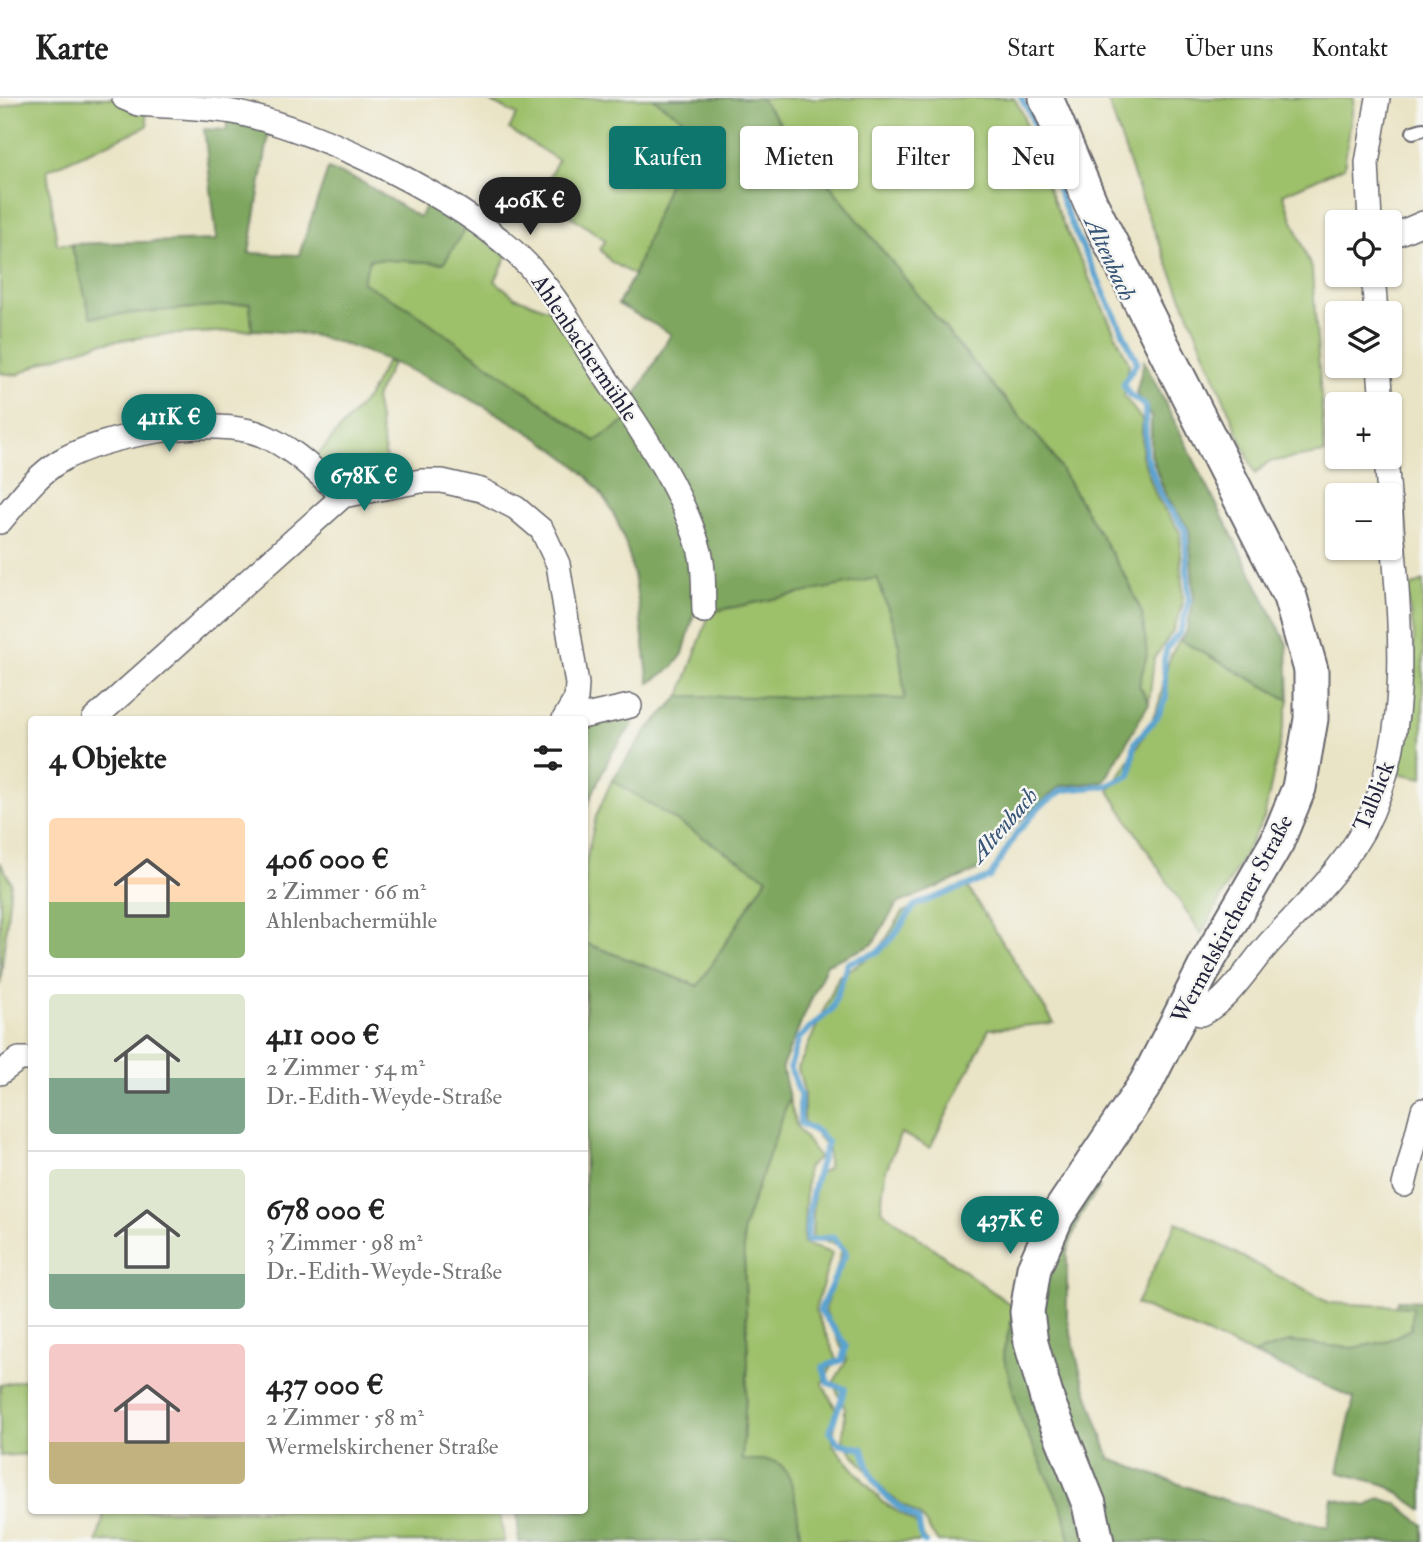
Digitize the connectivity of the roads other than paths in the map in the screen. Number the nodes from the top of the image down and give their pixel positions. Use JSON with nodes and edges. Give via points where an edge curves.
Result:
{"nodes":[{"id":1,"x":124,"y":98,"type":"edge"},
{"id":2,"x":1046,"y":98,"type":"edge"},
{"id":3,"x":1378,"y":98,"type":"edge"},
{"id":4,"x":1369,"y":210,"type":"edge"},
{"id":5,"x":1423,"y":223,"type":"edge"},
{"id":6,"x":1402,"y":232,"type":"edge"},
{"id":7,"x":343,"y":496,"type":"junction"},
{"id":8,"x":0,"y":522,"type":"edge"},
{"id":9,"x":1393,"y":560,"type":"edge"},
{"id":10,"x":704,"y":611,"type":"dead end"},
{"id":11,"x":629,"y":706,"type":"dead end"},
{"id":12,"x":97,"y":716,"type":"edge"},
{"id":13,"x":566,"y":716,"type":"edge"},
{"id":14,"x":585,"y":716,"type":"edge"},
{"id":15,"x":1185,"y":1010,"type":"junction"},
{"id":16,"x":28,"y":1059,"type":"edge"},
{"id":17,"x":0,"y":1073,"type":"edge"},
{"id":18,"x":1423,"y":1110,"type":"edge"},
{"id":19,"x":1404,"y":1185,"type":"dead end"},
{"id":20,"x":1097,"y":1542,"type":"edge"}],
"edges":[{"from":1,"to":10,"type":"street","name":"Ahlenbachermühle","via":[[138,104],[238,113],[318,138],[422,189],[510,249],[576,328],[669,477],[700,550]]},
{"from":2,"to":15,"type":"street","name":"Wermelskirchener Straße","via":[[1091,204],[1290,597],[1311,670],[1311,719],[1298,788],[1277,842]]},
{"from":3,"to":4,"type":"street","via":[[1367,163]]},
{"from":5,"to":6,"type":"street"},
{"from":7,"to":8,"type":"street","via":[[306,462],[261,435],[210,428],[116,441],[72,456],[40,477]]},
{"from":7,"to":12,"type":"street"},
{"from":7,"to":13,"type":"street","via":[[407,482],[452,483],[502,500],[542,530],[558,564],[577,684],[576,699]]},
{"from":9,"to":15,"type":"street","name":"Talblick","via":[[1399,697],[1388,771],[1362,832],[1324,883],[1222,999],[1201,1014]]},
{"from":11,"to":14,"type":"street"},
{"from":15,"to":20,"type":"street","name":"Wermelskirchener Straße","via":[[1146,1083],[1057,1216],[1034,1268],[1027,1312],[1031,1343],[1048,1402],[1086,1493]]},
{"from":16,"to":17,"type":"street","via":[[19,1059]]},
{"from":18,"to":19,"type":"street"}]}
